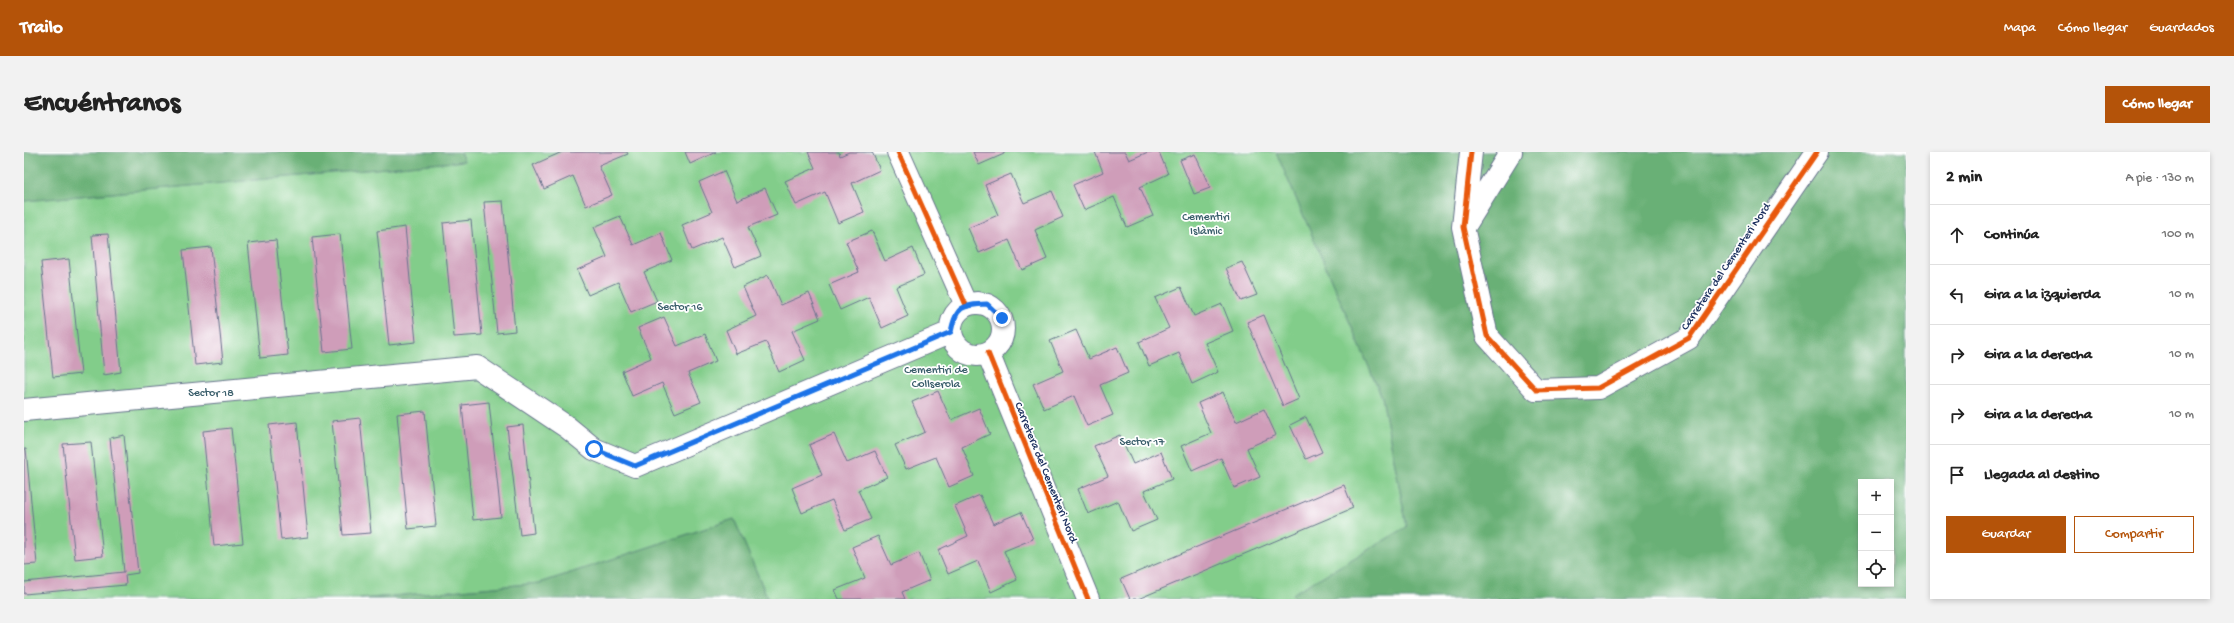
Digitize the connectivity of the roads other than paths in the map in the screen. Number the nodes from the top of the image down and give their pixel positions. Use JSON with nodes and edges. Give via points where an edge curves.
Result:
{"nodes":[{"id":1,"x":898,"y":152,"type":"edge"},
{"id":2,"x":1471,"y":152,"type":"edge"},
{"id":3,"x":1511,"y":152,"type":"edge"},
{"id":4,"x":1817,"y":152,"type":"edge"},
{"id":5,"x":1463,"y":228,"type":"junction"},
{"id":6,"x":966,"y":305,"type":"junction"},
{"id":7,"x":951,"y":332,"type":"junction"},
{"id":8,"x":988,"y":353,"type":"junction"},
{"id":9,"x":24,"y":410,"type":"edge"},
{"id":10,"x":1088,"y":599,"type":"edge"}],
"edges":[{"from":1,"to":6,"type":"street"},
{"from":2,"to":5,"type":"street","name":"Carretera del Cementeri Nord"},
{"from":3,"to":5,"type":"street"},
{"from":4,"to":5,"type":"street","name":"Carretera del Cementeri Nord","via":[[1689,338],[1598,388],[1536,390],[1487,336]]},
{"from":6,"to":7,"type":"street","via":[[954,316]]},
{"from":6,"to":8,"type":"street","via":[[987,304],[1002,318],[1003,338]]},
{"from":7,"to":8,"type":"street","via":[[962,350],[972,355]]},
{"from":7,"to":9,"type":"street","via":[[635,466],[594,449],[477,367]]},
{"from":8,"to":10,"type":"street","name":"Carretera del Cementeri Nord"}]}
